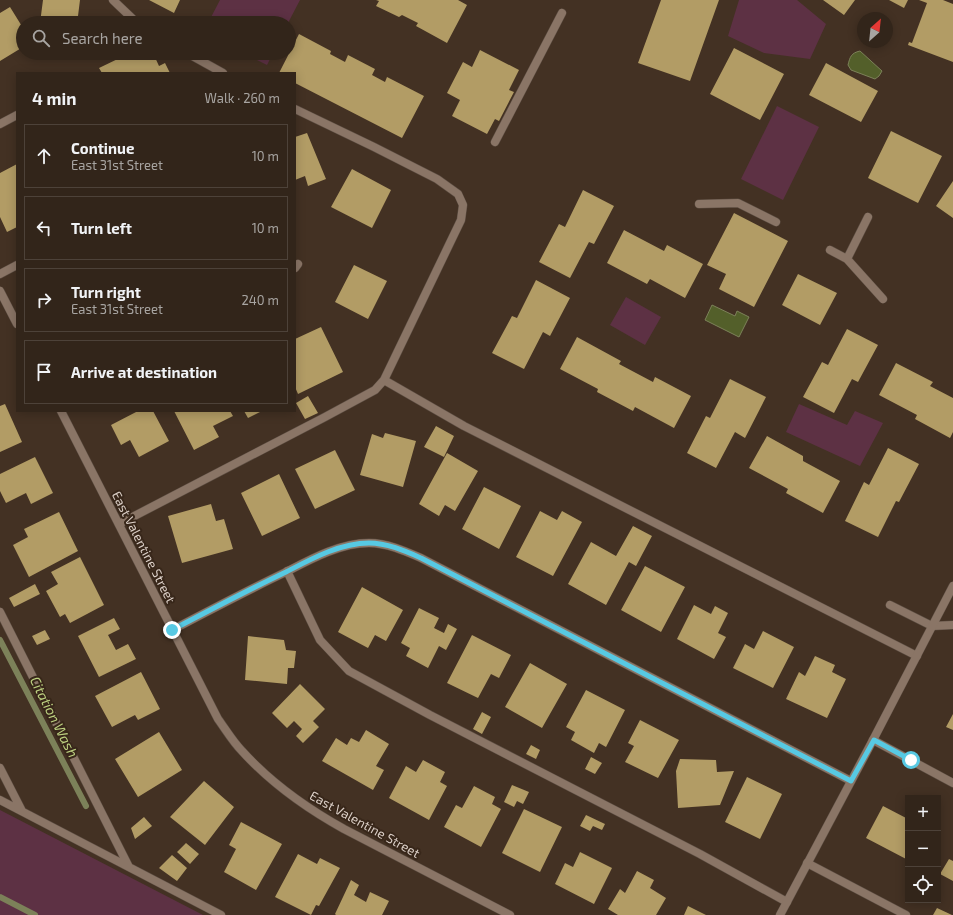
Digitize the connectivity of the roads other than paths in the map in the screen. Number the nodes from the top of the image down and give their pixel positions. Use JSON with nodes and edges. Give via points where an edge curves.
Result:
{"nodes":[{"id":1,"x":113,"y":0,"type":"edge"},
{"id":2,"x":562,"y":12,"type":"dead end"},
{"id":3,"x":130,"y":16,"type":"edge"},
{"id":4,"x":200,"y":60,"type":"edge"},
{"id":5,"x":221,"y":72,"type":"edge"},
{"id":6,"x":296,"y":109,"type":"edge"},
{"id":7,"x":16,"y":116,"type":"edge"},
{"id":8,"x":0,"y":124,"type":"edge"},
{"id":9,"x":495,"y":142,"type":"dead end"},
{"id":10,"x":699,"y":204,"type":"dead end"},
{"id":11,"x":868,"y":217,"type":"dead end"},
{"id":12,"x":776,"y":222,"type":"dead end"},
{"id":13,"x":830,"y":250,"type":"dead end"},
{"id":14,"x":847,"y":258,"type":"junction"},
{"id":15,"x":16,"y":266,"type":"edge"},
{"id":16,"x":0,"y":274,"type":"edge"},
{"id":17,"x":0,"y":291,"type":"edge"},
{"id":18,"x":883,"y":299,"type":"dead end"},
{"id":19,"x":16,"y":322,"type":"edge"},
{"id":20,"x":384,"y":380,"type":"junction"},
{"id":21,"x":62,"y":412,"type":"edge"},
{"id":22,"x":119,"y":524,"type":"junction"},
{"id":23,"x":287,"y":571,"type":"junction"},
{"id":24,"x":953,"y":586,"type":"edge"},
{"id":25,"x":890,"y":605,"type":"dead end"},
{"id":26,"x":0,"y":612,"type":"edge"},
{"id":27,"x":953,"y":625,"type":"edge"},
{"id":28,"x":932,"y":626,"type":"junction"},
{"id":29,"x":172,"y":630,"type":"junction"},
{"id":30,"x":917,"y":656,"type":"junction"},
{"id":31,"x":874,"y":740,"type":"junction"},
{"id":32,"x":0,"y":768,"type":"edge"},
{"id":33,"x":851,"y":781,"type":"junction"},
{"id":34,"x":953,"y":783,"type":"edge"},
{"id":35,"x":0,"y":800,"type":"edge"},
{"id":36,"x":22,"y":811,"type":"junction"},
{"id":37,"x":807,"y":863,"type":"junction"},
{"id":38,"x":129,"y":867,"type":"junction"},
{"id":39,"x":787,"y":902,"type":"junction"},
{"id":40,"x":221,"y":915,"type":"edge"},
{"id":41,"x":510,"y":915,"type":"edge"},
{"id":42,"x":780,"y":915,"type":"edge"},
{"id":43,"x":906,"y":915,"type":"edge"}],
"edges":[{"from":1,"to":3,"type":"street"},
{"from":2,"to":9,"type":"street"},
{"from":4,"to":5,"type":"street"},
{"from":6,"to":20,"type":"street","via":[[437,179],[458,194],[463,205],[461,220]]},
{"from":7,"to":8,"type":"street"},
{"from":10,"to":12,"type":"street","via":[[738,203]]},
{"from":11,"to":14,"type":"street"},
{"from":13,"to":14,"type":"street"},
{"from":14,"to":18,"type":"street"},
{"from":15,"to":16,"type":"street"},
{"from":17,"to":19,"type":"street"},
{"from":20,"to":22,"type":"street","via":[[375,390]]},
{"from":20,"to":30,"type":"street","via":[[464,426]]},
{"from":21,"to":22,"type":"street","name":"East Valentine Street"},
{"from":22,"to":29,"type":"street","name":"East Valentine Street"},
{"from":23,"to":29,"type":"street"},
{"from":23,"to":33,"type":"street","via":[[327,553],[354,545],[368,543],[401,550],[421,558]]},
{"from":23,"to":39,"type":"street","via":[[320,640],[349,671]]},
{"from":24,"to":28,"type":"street"},
{"from":25,"to":28,"type":"street"},
{"from":26,"to":38,"type":"street"},
{"from":27,"to":28,"type":"street"},
{"from":28,"to":30,"type":"street"},
{"from":29,"to":41,"type":"street","name":"East Valentine Street","via":[[218,719],[241,750],[268,776],[319,816]]},
{"from":30,"to":31,"type":"street"},
{"from":31,"to":33,"type":"street"},
{"from":31,"to":34,"type":"street"},
{"from":32,"to":36,"type":"street"},
{"from":33,"to":37,"type":"street"},
{"from":35,"to":36,"type":"street"},
{"from":36,"to":38,"type":"street"},
{"from":37,"to":39,"type":"street"},
{"from":37,"to":43,"type":"street"},
{"from":38,"to":40,"type":"street"},
{"from":39,"to":42,"type":"street"}]}
